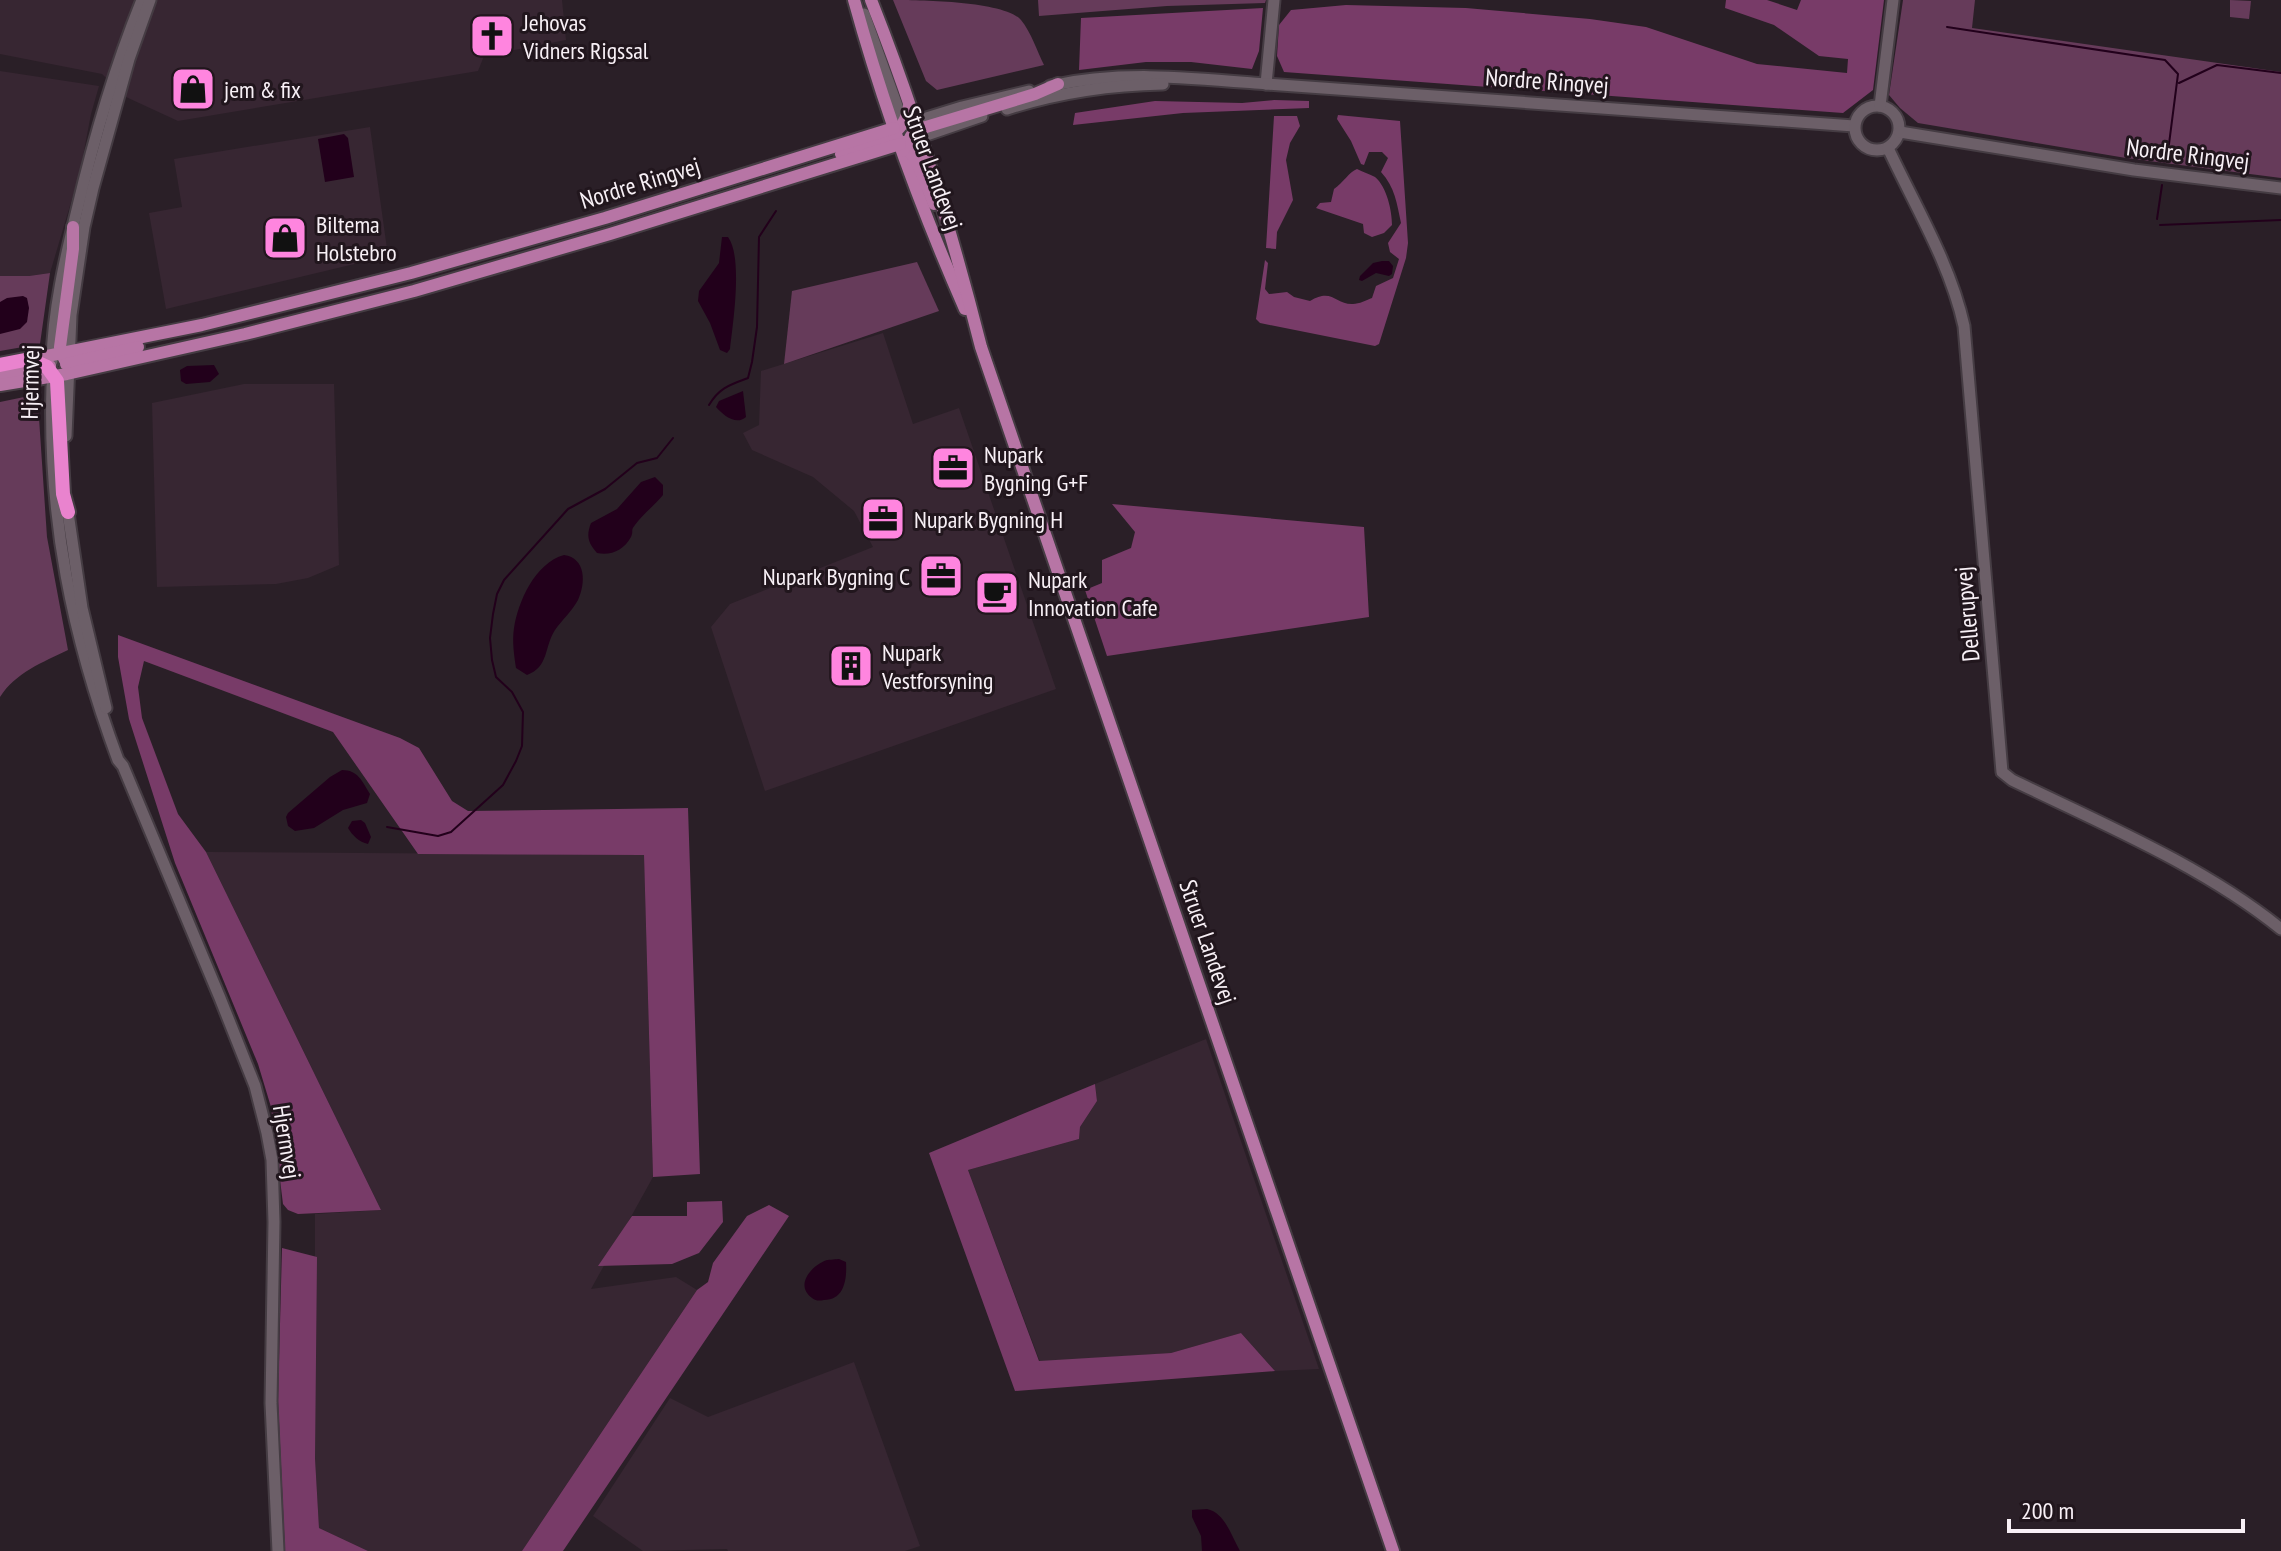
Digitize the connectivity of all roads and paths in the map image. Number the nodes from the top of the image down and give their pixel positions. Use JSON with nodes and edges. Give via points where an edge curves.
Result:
{"nodes":[{"id":1,"x":142,"y":0,"type":"edge"},
{"id":2,"x":150,"y":0,"type":"edge"},
{"id":3,"x":855,"y":0,"type":"edge"},
{"id":4,"x":871,"y":0,"type":"edge"},
{"id":5,"x":1274,"y":0,"type":"edge"},
{"id":6,"x":1893,"y":0,"type":"edge"},
{"id":7,"x":1235,"y":82,"type":"junction"},
{"id":8,"x":1058,"y":84,"type":"joint"},
{"id":9,"x":1266,"y":84,"type":"junction"},
{"id":10,"x":1880,"y":106,"type":"junction"},
{"id":11,"x":1854,"y":126,"type":"junction"},
{"id":12,"x":1900,"y":132,"type":"junction"},
{"id":13,"x":904,"y":135,"type":"junction"},
{"id":14,"x":1888,"y":148,"type":"junction"},
{"id":15,"x":2281,"y":188,"type":"edge"},
{"id":16,"x":73,"y":227,"type":"joint"},
{"id":17,"x":981,"y":347,"type":"junction"},
{"id":18,"x":57,"y":364,"type":"junction"},
{"id":19,"x":0,"y":365,"type":"edge"},
{"id":20,"x":0,"y":377,"type":"edge"},
{"id":21,"x":0,"y":385,"type":"edge"},
{"id":22,"x":68,"y":512,"type":"joint"},
{"id":23,"x":123,"y":766,"type":"junction"},
{"id":24,"x":2281,"y":929,"type":"edge"},
{"id":25,"x":278,"y":1551,"type":"edge"},
{"id":26,"x":1393,"y":1551,"type":"edge"}],
"edges":[{"from":1,"to":16,"type":"street","via":[[103,108]]},
{"from":2,"to":18,"type":"street","name":"Hjermvej","via":[[93,188]]},
{"from":3,"to":13,"type":"main road","name":"Struer Landevej"},
{"from":4,"to":13,"type":"main road","name":"Struer Landevej","via":[[909,106]]},
{"from":5,"to":9,"type":"street"},
{"from":6,"to":10,"type":"street"},
{"from":7,"to":8,"type":"street","name":"Nordre Ringvej","via":[[1136,76]]},
{"from":7,"to":9,"type":"street","name":"Nordre Ringvej"},
{"from":7,"to":13,"type":"street","name":"Nordre Ringvej","via":[[1064,94],[936,132]]},
{"from":8,"to":13,"type":"main road"},
{"from":9,"to":11,"type":"street","name":"Nordre Ringvej"},
{"from":10,"to":11,"type":"street","via":[[1866,109]]},
{"from":10,"to":12,"type":"street","via":[[1895,114]]},
{"from":11,"to":14,"type":"street","via":[[1862,144]]},
{"from":12,"to":14,"type":"street"},
{"from":12,"to":15,"type":"street","name":"Nordre Ringvej"},
{"from":13,"to":17,"type":"main road","name":"Struer Landevej","via":[[935,240]]},
{"from":13,"to":17,"type":"main road","name":"Struer Landevej","via":[[959,259]]},
{"from":13,"to":18,"type":"main road","name":"Nordre Ringvej","via":[[874,134],[411,273]]},
{"from":13,"to":18,"type":"main road","name":"Nordre Ringvej","via":[[761,188],[414,291],[89,369]]},
{"from":14,"to":24,"type":"street","name":"Dellerupvej","via":[[1949,274],[1964,326],[2002,772],[2225,889]]},
{"from":16,"to":18,"type":"main road"},
{"from":17,"to":26,"type":"main road","name":"Struer Landevej"},
{"from":18,"to":19,"type":"highway","via":[[29,359]]},
{"from":18,"to":20,"type":"main road"},
{"from":18,"to":21,"type":"main road"},
{"from":18,"to":22,"type":"highway"},
{"from":18,"to":23,"type":"street","name":"Hjermvej","via":[[52,465],[58,533],[77,636]]},
{"from":22,"to":23,"type":"street","name":"Hjermvej","via":[[87,634]]},
{"from":23,"to":25,"type":"street","name":"Hjermvej","via":[[238,1042],[267,1133],[274,1222],[271,1403]]}]}
